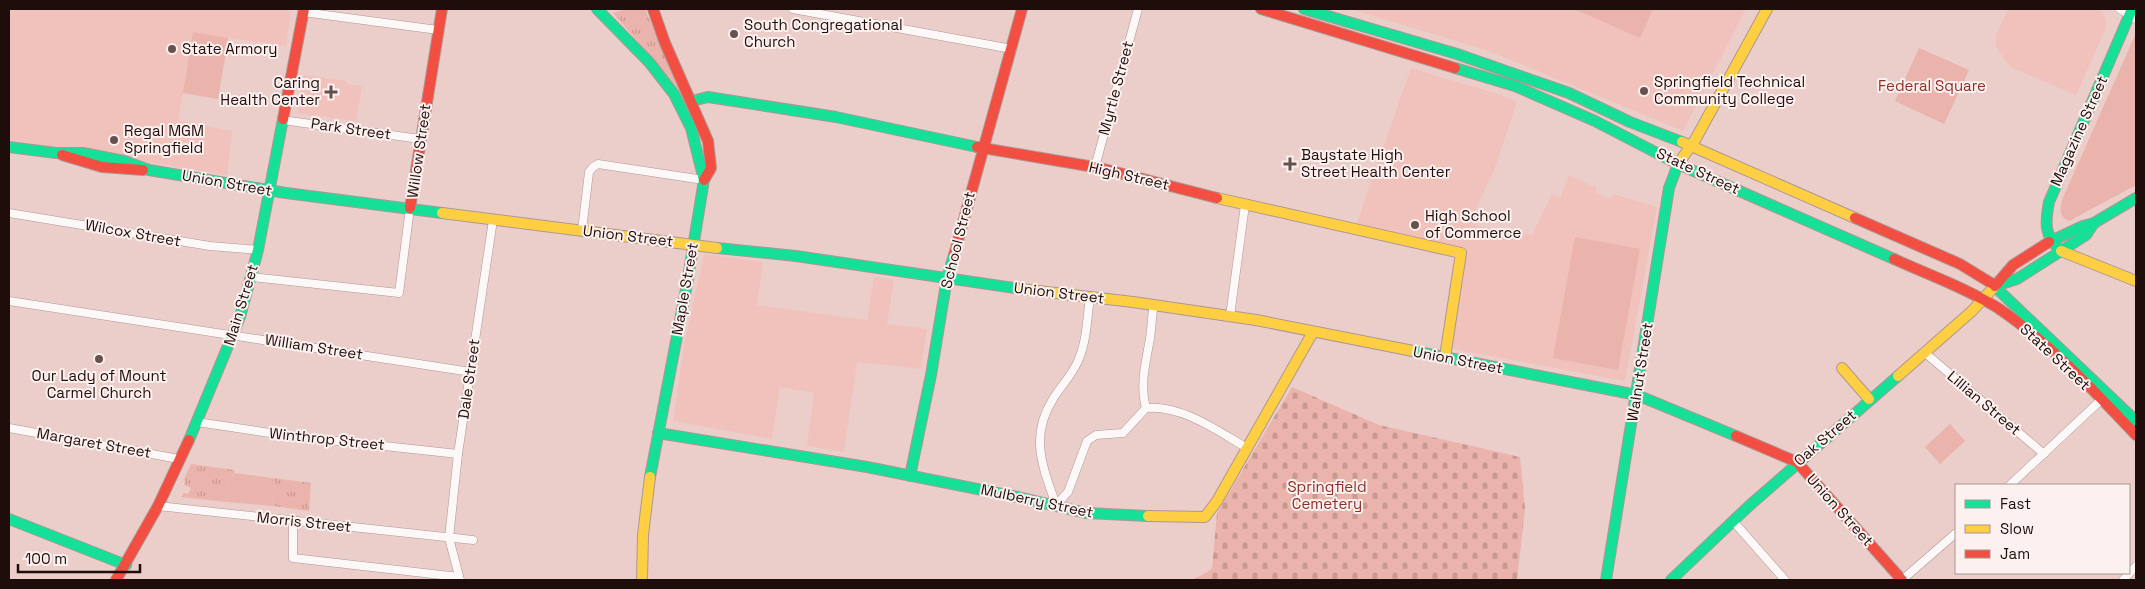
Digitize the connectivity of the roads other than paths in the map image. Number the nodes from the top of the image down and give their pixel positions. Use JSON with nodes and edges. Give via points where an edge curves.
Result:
{"nodes":[{"id":1,"x":442,"y":9,"type":"edge"},
{"id":2,"x":597,"y":9,"type":"edge"},
{"id":3,"x":653,"y":9,"type":"edge"},
{"id":4,"x":793,"y":9,"type":"edge"},
{"id":5,"x":1022,"y":9,"type":"edge"},
{"id":6,"x":1138,"y":9,"type":"edge"},
{"id":7,"x":1261,"y":9,"type":"edge"},
{"id":8,"x":1304,"y":9,"type":"edge"},
{"id":9,"x":1767,"y":9,"type":"edge"},
{"id":10,"x":2120,"y":9,"type":"edge"},
{"id":11,"x":303,"y":10,"type":"edge"},
{"id":12,"x":2133,"y":14,"type":"edge"},
{"id":13,"x":438,"y":30,"type":"junction"},
{"id":14,"x":1012,"y":49,"type":"junction"},
{"id":15,"x":1569,"y":93,"type":"junction"},
{"id":16,"x":692,"y":101,"type":"junction"},
{"id":17,"x":1563,"y":107,"type":"junction"},
{"id":18,"x":282,"y":120,"type":"junction"},
{"id":19,"x":421,"y":135,"type":"junction"},
{"id":20,"x":1692,"y":146,"type":"junction"},
{"id":21,"x":9,"y":148,"type":"edge"},
{"id":22,"x":983,"y":149,"type":"junction"},
{"id":23,"x":1678,"y":164,"type":"junction"},
{"id":24,"x":1095,"y":167,"type":"junction"},
{"id":25,"x":704,"y":180,"type":"junction"},
{"id":26,"x":269,"y":190,"type":"junction"},
{"id":27,"x":2136,"y":198,"type":"edge"},
{"id":28,"x":1245,"y":205,"type":"junction"},
{"id":29,"x":410,"y":208,"type":"junction"},
{"id":30,"x":1834,"y":209,"type":"junction"},
{"id":31,"x":9,"y":213,"type":"edge"},
{"id":32,"x":493,"y":220,"type":"junction"},
{"id":33,"x":2094,"y":223,"type":"junction"},
{"id":34,"x":1826,"y":229,"type":"junction"},
{"id":35,"x":582,"y":230,"type":"junction"},
{"id":36,"x":2049,"y":242,"type":"junction"},
{"id":37,"x":693,"y":245,"type":"junction"},
{"id":38,"x":258,"y":250,"type":"junction"},
{"id":39,"x":2061,"y":251,"type":"junction"},
{"id":40,"x":252,"y":277,"type":"junction"},
{"id":41,"x":947,"y":278,"type":"junction"},
{"id":42,"x":2136,"y":281,"type":"edge"},
{"id":43,"x":1995,"y":286,"type":"junction"},
{"id":44,"x":1090,"y":297,"type":"junction"},
{"id":45,"x":1983,"y":299,"type":"junction"},
{"id":46,"x":9,"y":301,"type":"edge"},
{"id":47,"x":1154,"y":304,"type":"junction"},
{"id":48,"x":1230,"y":316,"type":"junction"},
{"id":49,"x":1313,"y":332,"type":"junction"},
{"id":50,"x":234,"y":335,"type":"junction"},
{"id":51,"x":1924,"y":352,"type":"junction"},
{"id":52,"x":1445,"y":357,"type":"junction"},
{"id":53,"x":1842,"y":368,"type":"dead end"},
{"id":54,"x":471,"y":372,"type":"junction"},
{"id":55,"x":1637,"y":395,"type":"junction"},
{"id":56,"x":2104,"y":396,"type":"junction"},
{"id":57,"x":1869,"y":399,"type":"junction"},
{"id":58,"x":1146,"y":408,"type":"junction"},
{"id":59,"x":2136,"y":421,"type":"edge"},
{"id":60,"x":197,"y":422,"type":"junction"},
{"id":61,"x":9,"y":428,"type":"edge"},
{"id":62,"x":658,"y":433,"type":"junction"},
{"id":63,"x":2136,"y":434,"type":"edge"},
{"id":64,"x":1247,"y":448,"type":"junction"},
{"id":65,"x":458,"y":454,"type":"junction"},
{"id":66,"x":2044,"y":454,"type":"junction"},
{"id":67,"x":179,"y":459,"type":"junction"},
{"id":68,"x":1797,"y":462,"type":"junction"},
{"id":69,"x":910,"y":476,"type":"junction"},
{"id":70,"x":2011,"y":484,"type":"edge"},
{"id":71,"x":1056,"y":505,"type":"junction"},
{"id":72,"x":158,"y":506,"type":"junction"},
{"id":73,"x":9,"y":519,"type":"edge"},
{"id":74,"x":293,"y":521,"type":"junction"},
{"id":75,"x":1733,"y":521,"type":"junction"},
{"id":76,"x":1955,"y":534,"type":"edge"},
{"id":77,"x":449,"y":538,"type":"junction"},
{"id":78,"x":473,"y":540,"type":"dead end"},
{"id":79,"x":126,"y":565,"type":"junction"},
{"id":80,"x":459,"y":579,"type":"edge"},
{"id":81,"x":116,"y":580,"type":"edge"},
{"id":82,"x":642,"y":580,"type":"edge"},
{"id":83,"x":1606,"y":580,"type":"edge"},
{"id":84,"x":1670,"y":580,"type":"edge"},
{"id":85,"x":1785,"y":580,"type":"edge"},
{"id":86,"x":1902,"y":580,"type":"edge"}],
"edges":[{"from":1,"to":13,"type":"main road","name":"Willow Street"},
{"from":2,"to":25,"type":"main road","via":[[656,70],[679,102],[695,139]]},
{"from":3,"to":16,"type":"main road","name":"Maple Street"},
{"from":4,"to":14,"type":"street"},
{"from":5,"to":14,"type":"main road","name":"School Street"},
{"from":6,"to":24,"type":"street","name":"Myrtle Street"},
{"from":7,"to":17,"type":"main road","name":"State Street","via":[[1502,81]]},
{"from":8,"to":15,"type":"main road","name":"State Street","via":[[1457,54]]},
{"from":9,"to":20,"type":"main road","name":"Walnut Street"},
{"from":10,"to":12,"type":"street"},
{"from":11,"to":13,"type":"street"},
{"from":11,"to":18,"type":"main road","name":"Main Street"},
{"from":12,"to":36,"type":"main road","name":"Magazine Street","via":[[2054,188],[2046,222]]},
{"from":13,"to":19,"type":"main road","name":"Willow Street"},
{"from":14,"to":22,"type":"main road","name":"School Street"},
{"from":15,"to":17,"type":"main road"},
{"from":15,"to":20,"type":"main road","name":"State Street"},
{"from":16,"to":22,"type":"main road","name":"High Street","via":[[708,97],[814,113]]},
{"from":16,"to":25,"type":"main road","name":"Maple Street","via":[[710,152],[711,168]]},
{"from":17,"to":23,"type":"main road","name":"State Street"},
{"from":18,"to":19,"type":"street","name":"Park Street"},
{"from":18,"to":26,"type":"main road","name":"Main Street"},
{"from":19,"to":29,"type":"main road","name":"Willow Street"},
{"from":20,"to":23,"type":"main road","name":"Walnut Street"},
{"from":20,"to":30,"type":"main road","name":"State Street"},
{"from":21,"to":26,"type":"main road","name":"Union Street","via":[[83,153],[149,170]]},
{"from":22,"to":24,"type":"main road","name":"High Street"},
{"from":22,"to":41,"type":"main road","name":"School Street"},
{"from":23,"to":34,"type":"main road","name":"State Street"},
{"from":23,"to":55,"type":"main road","name":"Walnut Street","via":[[1669,188]]},
{"from":24,"to":28,"type":"main road","name":"High Street"},
{"from":25,"to":35,"type":"street","via":[[598,164],[589,172]]},
{"from":25,"to":37,"type":"main road","name":"Maple Street"},
{"from":26,"to":29,"type":"main road","name":"Union Street"},
{"from":26,"to":38,"type":"main road","name":"Main Street"},
{"from":27,"to":33,"type":"main road"},
{"from":28,"to":48,"type":"street"},
{"from":28,"to":52,"type":"main road","name":"High Street","via":[[1461,254]]},
{"from":29,"to":32,"type":"main road","name":"Union Street"},
{"from":29,"to":40,"type":"street","name":"Willow Street","via":[[399,294]]},
{"from":30,"to":34,"type":"main road"},
{"from":30,"to":43,"type":"main road","name":"State Street","via":[[1960,264]]},
{"from":31,"to":38,"type":"street","name":"Wilcox Street","via":[[210,246]]},
{"from":32,"to":35,"type":"main road","name":"Union Street"},
{"from":32,"to":54,"type":"street","name":"Dale Street"},
{"from":33,"to":36,"type":"main road","name":"Oak Street"},
{"from":33,"to":39,"type":"main road","via":[[2088,233]]},
{"from":34,"to":45,"type":"main road","name":"State Street"},
{"from":35,"to":37,"type":"main road","name":"Union Street"},
{"from":36,"to":39,"type":"main road"},
{"from":36,"to":43,"type":"main road","name":"Oak Street","via":[[2019,259]]},
{"from":37,"to":41,"type":"main road","name":"Union Street"},
{"from":37,"to":62,"type":"main road","name":"Maple Street"},
{"from":38,"to":40,"type":"main road","name":"Main Street"},
{"from":39,"to":42,"type":"main road"},
{"from":39,"to":43,"type":"main road","via":[[2017,279]]},
{"from":40,"to":50,"type":"main road","name":"Main Street"},
{"from":41,"to":44,"type":"main road","name":"Union Street"},
{"from":41,"to":69,"type":"main road","name":"School Street"},
{"from":43,"to":45,"type":"main road","name":"Oak Street"},
{"from":43,"to":56,"type":"main road","name":"State Street"},
{"from":44,"to":47,"type":"main road","name":"Union Street"},
{"from":44,"to":71,"type":"street","via":[[1080,357],[1047,408],[1041,426],[1040,457]]},
{"from":45,"to":51,"type":"main road","name":"Oak Street"},
{"from":45,"to":56,"type":"main road","name":"State Street","via":[[2035,336]]},
{"from":46,"to":50,"type":"street","name":"William Street"},
{"from":47,"to":48,"type":"main road","name":"Union Street"},
{"from":47,"to":58,"type":"street","via":[[1143,373]]},
{"from":48,"to":49,"type":"main road","name":"Union Street"},
{"from":49,"to":52,"type":"main road","name":"Union Street"},
{"from":49,"to":64,"type":"main road","name":"Mulberry Street"},
{"from":50,"to":54,"type":"street","name":"William Street"},
{"from":50,"to":60,"type":"main road","name":"Main Street"},
{"from":51,"to":57,"type":"main road","name":"Oak Street"},
{"from":51,"to":66,"type":"street","name":"Lillian Street"},
{"from":52,"to":55,"type":"main road","name":"Union Street"},
{"from":53,"to":57,"type":"main road"},
{"from":54,"to":65,"type":"street","name":"Dale Street"},
{"from":55,"to":68,"type":"main road","name":"Union Street"},
{"from":55,"to":83,"type":"main road","name":"Walnut Street"},
{"from":56,"to":59,"type":"main road","name":"State Street"},
{"from":56,"to":63,"type":"main road","name":"State Street"},
{"from":56,"to":66,"type":"street"},
{"from":57,"to":68,"type":"main road","name":"Oak Street"},
{"from":58,"to":64,"type":"street","via":[[1159,406],[1174,410]]},
{"from":58,"to":71,"type":"street","via":[[1123,433],[1096,435],[1087,441],[1068,492]]},
{"from":60,"to":65,"type":"street","name":"Winthrop Street"},
{"from":60,"to":67,"type":"main road","name":"Main Street"},
{"from":61,"to":67,"type":"street","name":"Margaret Street"},
{"from":62,"to":69,"type":"main road","name":"Mulberry Street"},
{"from":62,"to":82,"type":"main road","name":"Maple Street","via":[[644,513]]},
{"from":64,"to":71,"type":"main road","name":"Mulberry Street","via":[[1205,517],[1104,515]]},
{"from":65,"to":77,"type":"street","name":"Dale Street"},
{"from":66,"to":70,"type":"street"},
{"from":67,"to":72,"type":"main road","name":"Main Street"},
{"from":68,"to":75,"type":"main road","name":"Oak Street"},
{"from":68,"to":86,"type":"main road","name":"Union Street"},
{"from":69,"to":71,"type":"main road","name":"Mulberry Street"},
{"from":72,"to":74,"type":"street","name":"Morris Street"},
{"from":72,"to":79,"type":"main road","name":"Main Street"},
{"from":73,"to":79,"type":"main road"},
{"from":74,"to":77,"type":"street","name":"Morris Street"},
{"from":74,"to":80,"type":"street","via":[[293,558]]},
{"from":75,"to":84,"type":"main road","name":"Oak Street"},
{"from":75,"to":85,"type":"street"},
{"from":76,"to":86,"type":"street"},
{"from":77,"to":78,"type":"street","name":"Morris Street"},
{"from":77,"to":80,"type":"street"},
{"from":79,"to":81,"type":"main road","name":"Main Street"}]}
